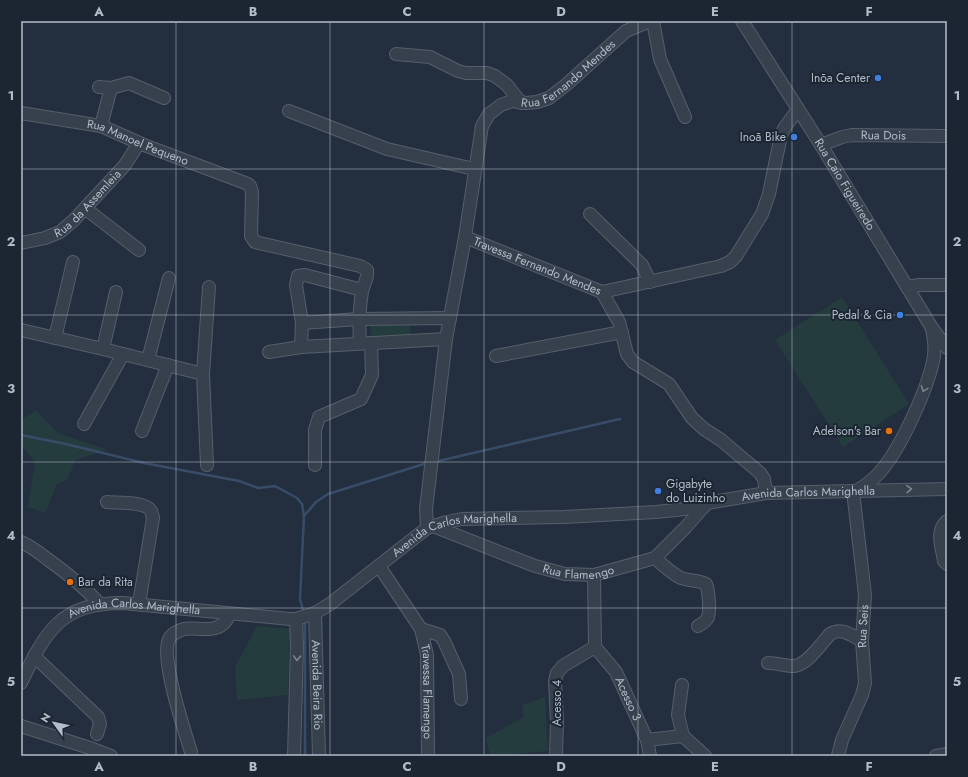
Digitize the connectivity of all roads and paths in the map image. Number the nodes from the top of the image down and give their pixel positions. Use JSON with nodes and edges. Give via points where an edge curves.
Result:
{"nodes":[{"id":1,"x":651,"y":21,"type":"edge"},
{"id":2,"x":742,"y":21,"type":"edge"},
{"id":3,"x":396,"y":54,"type":"dead end"},
{"id":4,"x":164,"y":98,"type":"dead end"},
{"id":5,"x":521,"y":103,"type":"junction"},
{"id":6,"x":798,"y":109,"type":"junction"},
{"id":7,"x":288,"y":111,"type":"dead end"},
{"id":8,"x":21,"y":113,"type":"edge"},
{"id":9,"x":685,"y":117,"type":"dead end"},
{"id":10,"x":101,"y":126,"type":"junction"},
{"id":11,"x":947,"y":136,"type":"edge"},
{"id":12,"x":139,"y":143,"type":"junction"},
{"id":13,"x":821,"y":145,"type":"junction"},
{"id":14,"x":474,"y":169,"type":"junction"},
{"id":15,"x":86,"y":209,"type":"junction"},
{"id":16,"x":590,"y":214,"type":"dead end"},
{"id":17,"x":465,"y":237,"type":"junction"},
{"id":18,"x":21,"y":243,"type":"edge"},
{"id":19,"x":139,"y":250,"type":"dead end"},
{"id":20,"x":73,"y":262,"type":"dead end"},
{"id":21,"x":169,"y":278,"type":"dead end"},
{"id":22,"x":650,"y":282,"type":"junction"},
{"id":23,"x":947,"y":285,"type":"edge"},
{"id":24,"x":209,"y":287,"type":"dead end"},
{"id":25,"x":908,"y":287,"type":"junction"},
{"id":26,"x":362,"y":290,"type":"junction"},
{"id":27,"x":116,"y":292,"type":"dead end"},
{"id":28,"x":602,"y":292,"type":"junction"},
{"id":29,"x":450,"y":318,"type":"junction"},
{"id":30,"x":358,"y":319,"type":"junction"},
{"id":31,"x":302,"y":323,"type":"junction"},
{"id":32,"x":932,"y":328,"type":"junction"},
{"id":33,"x":21,"y":330,"type":"edge"},
{"id":34,"x":622,"y":332,"type":"junction"},
{"id":35,"x":55,"y":338,"type":"junction"},
{"id":36,"x":446,"y":339,"type":"junction"},
{"id":37,"x":365,"y":343,"type":"junction"},
{"id":38,"x":301,"y":347,"type":"junction"},
{"id":39,"x":103,"y":349,"type":"junction"},
{"id":40,"x":947,"y":349,"type":"edge"},
{"id":41,"x":934,"y":351,"type":"junction"},
{"id":42,"x":269,"y":352,"type":"dead end"},
{"id":43,"x":123,"y":354,"type":"junction"},
{"id":44,"x":496,"y":356,"type":"dead end"},
{"id":45,"x":148,"y":360,"type":"junction"},
{"id":46,"x":168,"y":365,"type":"junction"},
{"id":47,"x":203,"y":374,"type":"junction"},
{"id":48,"x":84,"y":424,"type":"dead end"},
{"id":49,"x":142,"y":431,"type":"dead end"},
{"id":50,"x":207,"y":465,"type":"dead end"},
{"id":51,"x":315,"y":465,"type":"dead end"},
{"id":52,"x":881,"y":471,"type":"junction"},
{"id":53,"x":947,"y":488,"type":"edge"},
{"id":54,"x":887,"y":490,"type":"junction"},
{"id":55,"x":854,"y":491,"type":"junction"},
{"id":56,"x":766,"y":493,"type":"junction"},
{"id":57,"x":107,"y":502,"type":"dead end"},
{"id":58,"x":706,"y":503,"type":"junction"},
{"id":59,"x":947,"y":521,"type":"edge"},
{"id":60,"x":430,"y":527,"type":"junction"},
{"id":61,"x":21,"y":542,"type":"edge"},
{"id":62,"x":655,"y":558,"type":"junction"},
{"id":63,"x":947,"y":564,"type":"edge"},
{"id":64,"x":379,"y":566,"type":"junction"},
{"id":65,"x":594,"y":575,"type":"junction"},
{"id":66,"x":100,"y":604,"type":"junction"},
{"id":67,"x":139,"y":604,"type":"junction"},
{"id":68,"x":230,"y":614,"type":"junction"},
{"id":69,"x":305,"y":616,"type":"junction"},
{"id":70,"x":698,"y":626,"type":"dead end"},
{"id":71,"x":421,"y":629,"type":"junction"},
{"id":72,"x":862,"y":641,"type":"junction"},
{"id":73,"x":595,"y":647,"type":"junction"},
{"id":74,"x":34,"y":656,"type":"junction"},
{"id":75,"x":768,"y":663,"type":"dead end"},
{"id":76,"x":21,"y":683,"type":"edge"},
{"id":77,"x":682,"y":685,"type":"dead end"},
{"id":78,"x":461,"y":699,"type":"dead end"},
{"id":79,"x":21,"y":726,"type":"edge"},
{"id":80,"x":97,"y":734,"type":"dead end"},
{"id":81,"x":683,"y":736,"type":"junction"},
{"id":82,"x":647,"y":740,"type":"junction"},
{"id":83,"x":191,"y":752,"type":"dead end"},
{"id":84,"x":947,"y":754,"type":"edge"},
{"id":85,"x":428,"y":755,"type":"dead end"},
{"id":86,"x":112,"y":756,"type":"edge"},
{"id":87,"x":294,"y":756,"type":"edge"},
{"id":88,"x":319,"y":756,"type":"edge"},
{"id":89,"x":556,"y":756,"type":"edge"},
{"id":90,"x":650,"y":756,"type":"edge"},
{"id":91,"x":705,"y":756,"type":"edge"},
{"id":92,"x":838,"y":756,"type":"edge"},
{"id":93,"x":936,"y":756,"type":"edge"}],
"edges":[{"from":1,"to":5,"type":"street","name":"Rua Fernando Mendes","via":[[626,31],[549,98]]},
{"from":1,"to":9,"type":"street","via":[[660,59]]},
{"from":2,"to":6,"type":"street","name":"Rua Caio Figueiredo"},
{"from":3,"to":5,"type":"street","via":[[430,57],[458,71],[496,76]]},
{"from":4,"to":10,"type":"street","via":[[128,83],[105,88]]},
{"from":5,"to":14,"type":"street","name":"Rua Fernando Mendes","via":[[512,101],[501,104],[488,114],[482,126]]},
{"from":6,"to":13,"type":"street","name":"Rua Caio Figueiredo"},
{"from":6,"to":22,"type":"street","name":"Travessa Fernando Mendes","via":[[781,135],[769,194],[762,214],[736,256],[721,266]]},
{"from":7,"to":14,"type":"street","via":[[387,149]]},
{"from":8,"to":10,"type":"street","name":"Rua Manoel Pequeno"},
{"from":10,"to":12,"type":"street","name":"Rua Manoel Pequeno"},
{"from":11,"to":13,"type":"street","name":"Rua Dois","via":[[852,135]]},
{"from":12,"to":15,"type":"street","name":"Rua da Assemleia","via":[[125,165]]},
{"from":12,"to":26,"type":"street","name":"Rua Manoel Pequeno","via":[[248,184],[252,192],[251,236],[255,242],[360,266],[367,270],[368,274]]},
{"from":13,"to":25,"type":"street","name":"Rua Caio Figueiredo"},
{"from":14,"to":17,"type":"street","name":"Rua Fernando Mendes"},
{"from":15,"to":18,"type":"street","name":"Rua da Assemleia","via":[[60,232]]},
{"from":15,"to":19,"type":"street"},
{"from":16,"to":22,"type":"street","via":[[642,265]]},
{"from":17,"to":28,"type":"street","name":"Travessa Fernando Mendes"},
{"from":17,"to":29,"type":"street","name":"Travessa Fernando Mendes"},
{"from":20,"to":35,"type":"street"},
{"from":21,"to":45,"type":"street"},
{"from":22,"to":28,"type":"street","name":"Travessa Fernando Mendes"},
{"from":23,"to":25,"type":"street"},
{"from":24,"to":47,"type":"street"},
{"from":25,"to":32,"type":"street","name":"Rua Caio Figueiredo"},
{"from":26,"to":30,"type":"street"},
{"from":26,"to":31,"type":"street","via":[[305,275],[298,276],[296,285]]},
{"from":27,"to":39,"type":"street"},
{"from":28,"to":34,"type":"street"},
{"from":29,"to":30,"type":"street"},
{"from":29,"to":36,"type":"street","name":"Travessa Fernando Mendes"},
{"from":30,"to":31,"type":"street"},
{"from":30,"to":37,"type":"street"},
{"from":31,"to":38,"type":"street"},
{"from":32,"to":40,"type":"street","name":"Rua Caio Figueiredo"},
{"from":32,"to":41,"type":"street"},
{"from":33,"to":35,"type":"street"},
{"from":34,"to":44,"type":"street"},
{"from":34,"to":56,"type":"street","via":[[627,354],[633,362],[669,384],[692,418],[760,473],[764,479]]},
{"from":35,"to":39,"type":"street"},
{"from":36,"to":37,"type":"street"},
{"from":36,"to":60,"type":"street","name":"Travessa Fernando Mendes","via":[[426,509]]},
{"from":37,"to":38,"type":"street"},
{"from":37,"to":51,"type":"street","via":[[372,375],[361,399],[319,417]]},
{"from":38,"to":42,"type":"street"},
{"from":39,"to":43,"type":"street"},
{"from":40,"to":41,"type":"street","via":[[940,348]]},
{"from":41,"to":52,"type":"street","one_way":true,"via":[[930,374],[919,401],[897,446]]},
{"from":43,"to":45,"type":"street"},
{"from":43,"to":48,"type":"street"},
{"from":45,"to":46,"type":"street"},
{"from":46,"to":47,"type":"street"},
{"from":46,"to":49,"type":"street"},
{"from":47,"to":50,"type":"street"},
{"from":52,"to":54,"type":"street","via":[[880,479]]},
{"from":52,"to":55,"type":"street","via":[[867,484]]},
{"from":54,"to":53,"type":"street","name":"Avenida Carlos Marighella","one_way":true},
{"from":54,"to":55,"type":"street","name":"Avenida Carlos Marighella"},
{"from":55,"to":56,"type":"street","name":"Avenida Carlos Marighella"},
{"from":55,"to":72,"type":"street","name":"Rua Seis","via":[[865,595]]},
{"from":56,"to":58,"type":"street","name":"Avenida Carlos Marighella"},
{"from":57,"to":67,"type":"street","via":[[140,504],[151,511],[153,518]]},
{"from":58,"to":60,"type":"street","name":"Avenida Carlos Marighella","via":[[686,509],[656,512],[462,519]]},
{"from":58,"to":62,"type":"street","name":"Rua Flamengo","via":[[686,528]]},
{"from":59,"to":63,"type":"street","via":[[942,525],[940,536],[944,561]]},
{"from":60,"to":64,"type":"street","name":"Avenida Carlos Marighella"},
{"from":60,"to":65,"type":"street","name":"Rua Flamengo","via":[[535,566],[565,574]]},
{"from":61,"to":66,"type":"street","via":[[62,570]]},
{"from":62,"to":65,"type":"street","name":"Rua Flamengo"},
{"from":62,"to":70,"type":"street","via":[[682,578],[706,584],[708,616],[705,622]]},
{"from":64,"to":69,"type":"street","name":"Avenida Carlos Marighella","via":[[330,604]]},
{"from":64,"to":71,"type":"street","name":"Travessa Flamengo"},
{"from":65,"to":73,"type":"street"},
{"from":66,"to":67,"type":"street","name":"Avenida Carlos Marighella"},
{"from":66,"to":74,"type":"street","name":"Avenida Carlos Marighella","via":[[80,609],[64,617],[49,632]]},
{"from":67,"to":68,"type":"street","name":"Avenida Carlos Marighella"},
{"from":68,"to":69,"type":"street","name":"Avenida Carlos Marighella"},
{"from":68,"to":83,"type":"street","via":[[223,624],[213,628],[174,632],[169,639],[167,651],[171,683]]},
{"from":69,"to":87,"type":"street","name":"Avenida Beira Rio","one_way":true,"via":[[297,646]]},
{"from":69,"to":88,"type":"street","name":"Avenida Beira Rio"},
{"from":71,"to":78,"type":"street","name":"Travessa Flamengo","via":[[440,635],[444,640],[459,674]]},
{"from":71,"to":85,"type":"street","name":"Travessa Flamengo","via":[[427,655]]},
{"from":72,"to":75,"type":"street","via":[[843,631],[833,632],[799,665]]},
{"from":72,"to":92,"type":"street","name":"Rua Seis","via":[[865,683]]},
{"from":73,"to":82,"type":"street","name":"Acesso 3","via":[[616,672]]},
{"from":73,"to":89,"type":"street","name":"Acesso 4","via":[[563,666],[557,673]]},
{"from":74,"to":76,"type":"street","name":"Avenida Carlos Marighella"},
{"from":74,"to":80,"type":"street","via":[[98,717],[100,724]]},
{"from":77,"to":81,"type":"street","via":[[678,715]]},
{"from":79,"to":86,"type":"street"},
{"from":81,"to":82,"type":"street"},
{"from":81,"to":91,"type":"street"},
{"from":82,"to":90,"type":"street","name":"Acesso 3"},
{"from":84,"to":93,"type":"street"}]}
